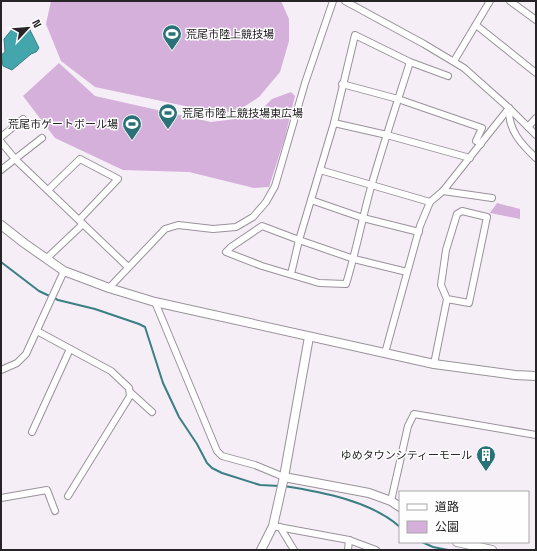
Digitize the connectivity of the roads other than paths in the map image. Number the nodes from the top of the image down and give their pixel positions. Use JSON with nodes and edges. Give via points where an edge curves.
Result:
{"nodes":[{"id":1,"x":333,"y":1,"type":"edge"},
{"id":2,"x":345,"y":1,"type":"edge"},
{"id":3,"x":490,"y":1,"type":"edge"},
{"id":4,"x":510,"y":1,"type":"edge"},
{"id":5,"x":536,"y":20,"type":"edge"},
{"id":6,"x":476,"y":25,"type":"junction"},
{"id":7,"x":454,"y":61,"type":"junction"},
{"id":8,"x":410,"y":62,"type":"junction"},
{"id":9,"x":536,"y":73,"type":"edge"},
{"id":10,"x":448,"y":76,"type":"dead end"},
{"id":11,"x":342,"y":84,"type":"junction"},
{"id":12,"x":398,"y":99,"type":"junction"},
{"id":13,"x":509,"y":108,"type":"junction"},
{"id":14,"x":536,"y":118,"type":"edge"},
{"id":15,"x":23,"y":119,"type":"dead end"},
{"id":16,"x":334,"y":123,"type":"junction"},
{"id":17,"x":528,"y":127,"type":"junction"},
{"id":18,"x":387,"y":135,"type":"junction"},
{"id":19,"x":536,"y":135,"type":"edge"},
{"id":20,"x":1,"y":137,"type":"edge"},
{"id":21,"x":42,"y":138,"type":"dead end"},
{"id":22,"x":1,"y":142,"type":"edge"},
{"id":23,"x":481,"y":144,"type":"junction"},
{"id":24,"x":470,"y":158,"type":"junction"},
{"id":25,"x":536,"y":158,"type":"edge"},
{"id":26,"x":15,"y":159,"type":"junction"},
{"id":27,"x":1,"y":170,"type":"edge"},
{"id":28,"x":320,"y":170,"type":"junction"},
{"id":29,"x":372,"y":186,"type":"junction"},
{"id":30,"x":48,"y":190,"type":"junction"},
{"id":31,"x":443,"y":191,"type":"junction"},
{"id":32,"x":492,"y":198,"type":"dead end"},
{"id":33,"x":311,"y":200,"type":"junction"},
{"id":34,"x":430,"y":202,"type":"junction"},
{"id":35,"x":363,"y":218,"type":"junction"},
{"id":36,"x":81,"y":222,"type":"junction"},
{"id":37,"x":1,"y":225,"type":"edge"},
{"id":38,"x":419,"y":232,"type":"junction"},
{"id":39,"x":300,"y":240,"type":"junction"},
{"id":40,"x":46,"y":259,"type":"junction"},
{"id":41,"x":354,"y":259,"type":"junction"},
{"id":42,"x":128,"y":267,"type":"junction"},
{"id":43,"x":64,"y":271,"type":"junction"},
{"id":44,"x":406,"y":272,"type":"junction"},
{"id":45,"x":291,"y":274,"type":"junction"},
{"id":46,"x":109,"y":288,"type":"junction"},
{"id":47,"x":446,"y":299,"type":"junction"},
{"id":48,"x":155,"y":302,"type":"junction"},
{"id":49,"x":37,"y":331,"type":"junction"},
{"id":50,"x":309,"y":337,"type":"junction"},
{"id":51,"x":70,"y":349,"type":"junction"},
{"id":52,"x":385,"y":353,"type":"junction"},
{"id":53,"x":434,"y":364,"type":"junction"},
{"id":54,"x":1,"y":370,"type":"edge"},
{"id":55,"x":536,"y":376,"type":"edge"},
{"id":56,"x":130,"y":392,"type":"junction"},
{"id":57,"x":152,"y":412,"type":"dead end"},
{"id":58,"x":32,"y":432,"type":"dead end"},
{"id":59,"x":536,"y":435,"type":"edge"},
{"id":60,"x":284,"y":478,"type":"junction"},
{"id":61,"x":68,"y":496,"type":"dead end"},
{"id":62,"x":1,"y":498,"type":"edge"},
{"id":63,"x":391,"y":501,"type":"junction"},
{"id":64,"x":399,"y":506,"type":"edge"},
{"id":65,"x":55,"y":511,"type":"dead end"},
{"id":66,"x":277,"y":526,"type":"junction"},
{"id":67,"x":349,"y":540,"type":"junction"},
{"id":68,"x":461,"y":543,"type":"edge"},
{"id":69,"x":260,"y":550,"type":"edge"},
{"id":70,"x":294,"y":550,"type":"edge"},
{"id":71,"x":348,"y":550,"type":"edge"},
{"id":72,"x":376,"y":550,"type":"edge"},
{"id":73,"x":492,"y":550,"type":"edge"}],
"edges":[{"from":1,"to":42,"type":"street","via":[[305,83],[275,186],[266,202],[253,217],[236,227],[213,229],[178,225],[165,229]]},
{"from":2,"to":7,"type":"street"},
{"from":3,"to":6,"type":"street"},
{"from":4,"to":5,"type":"street"},
{"from":6,"to":7,"type":"street"},
{"from":6,"to":9,"type":"street"},
{"from":7,"to":13,"type":"street"},
{"from":8,"to":10,"type":"street"},
{"from":8,"to":11,"type":"street","via":[[355,35]]},
{"from":8,"to":12,"type":"street"},
{"from":11,"to":12,"type":"street"},
{"from":11,"to":16,"type":"street"},
{"from":12,"to":18,"type":"street"},
{"from":12,"to":23,"type":"street","via":[[482,128],[476,141]]},
{"from":13,"to":17,"type":"street"},
{"from":13,"to":23,"type":"street"},
{"from":13,"to":25,"type":"street","via":[[509,117],[517,137]]},
{"from":14,"to":17,"type":"street"},
{"from":15,"to":20,"type":"street"},
{"from":16,"to":18,"type":"street"},
{"from":16,"to":28,"type":"street"},
{"from":17,"to":19,"type":"street"},
{"from":18,"to":24,"type":"street"},
{"from":18,"to":29,"type":"street"},
{"from":21,"to":26,"type":"street"},
{"from":22,"to":26,"type":"street"},
{"from":23,"to":24,"type":"street"},
{"from":24,"to":31,"type":"street"},
{"from":26,"to":27,"type":"street"},
{"from":26,"to":30,"type":"street"},
{"from":28,"to":29,"type":"street"},
{"from":28,"to":33,"type":"street"},
{"from":29,"to":34,"type":"street"},
{"from":29,"to":35,"type":"street"},
{"from":30,"to":36,"type":"street"},
{"from":30,"to":36,"type":"street","via":[[80,159],[118,179]]},
{"from":31,"to":32,"type":"street"},
{"from":31,"to":34,"type":"street"},
{"from":33,"to":35,"type":"street"},
{"from":33,"to":39,"type":"street"},
{"from":34,"to":38,"type":"street"},
{"from":35,"to":38,"type":"street"},
{"from":35,"to":41,"type":"street"},
{"from":36,"to":40,"type":"street"},
{"from":36,"to":42,"type":"street"},
{"from":37,"to":40,"type":"street"},
{"from":38,"to":44,"type":"street"},
{"from":39,"to":41,"type":"street"},
{"from":39,"to":45,"type":"street"},
{"from":39,"to":45,"type":"street","via":[[262,226],[226,252]]},
{"from":40,"to":43,"type":"street"},
{"from":41,"to":44,"type":"street"},
{"from":41,"to":45,"type":"street","via":[[346,284],[319,283]]},
{"from":42,"to":46,"type":"street"},
{"from":43,"to":46,"type":"street"},
{"from":43,"to":49,"type":"street"},
{"from":44,"to":52,"type":"street"},
{"from":46,"to":48,"type":"street"},
{"from":47,"to":47,"type":"street","via":[[441,285],[446,250],[456,214],[462,211],[487,218],[469,303]]},
{"from":47,"to":53,"type":"street"},
{"from":48,"to":50,"type":"street"},
{"from":48,"to":60,"type":"street","via":[[217,451],[222,456],[255,465]]},
{"from":49,"to":51,"type":"street"},
{"from":49,"to":54,"type":"street","via":[[26,354],[17,363]]},
{"from":50,"to":52,"type":"street"},
{"from":50,"to":60,"type":"street"},
{"from":51,"to":56,"type":"street","via":[[111,371],[130,388]]},
{"from":51,"to":58,"type":"street"},
{"from":52,"to":53,"type":"street"},
{"from":53,"to":55,"type":"street"},
{"from":56,"to":57,"type":"street"},
{"from":56,"to":61,"type":"street","via":[[130,396]]},
{"from":59,"to":63,"type":"street","via":[[414,414],[408,426]]},
{"from":60,"to":63,"type":"street","via":[[369,493]]},
{"from":60,"to":66,"type":"street","via":[[277,507]]},
{"from":62,"to":65,"type":"street","via":[[47,490]]},
{"from":63,"to":64,"type":"street"},
{"from":66,"to":67,"type":"street"},
{"from":66,"to":69,"type":"street"},
{"from":66,"to":70,"type":"street"},
{"from":67,"to":71,"type":"street"},
{"from":67,"to":72,"type":"street"},
{"from":68,"to":73,"type":"street"}]}
